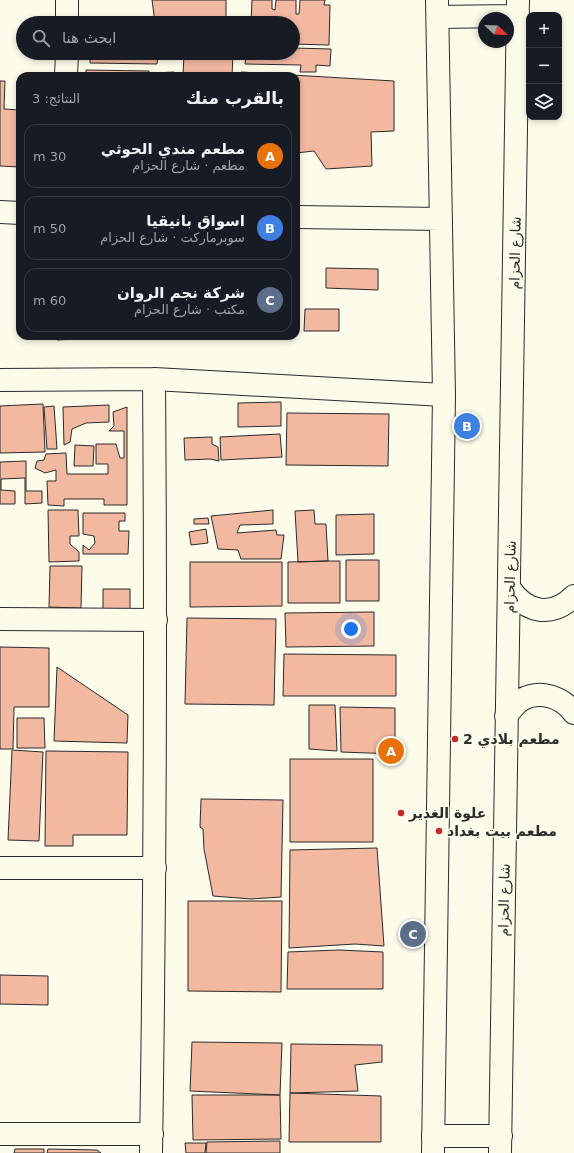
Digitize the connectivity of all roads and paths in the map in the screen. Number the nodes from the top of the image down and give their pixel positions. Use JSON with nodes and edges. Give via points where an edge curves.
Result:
{"nodes":[{"id":1,"x":67,"y":0,"type":"edge"},
{"id":2,"x":438,"y":8,"type":"edge"},
{"id":3,"x":518,"y":8,"type":"edge"},
{"id":4,"x":67,"y":16,"type":"edge"},
{"id":5,"x":67,"y":60,"type":"edge"},
{"id":6,"x":66,"y":72,"type":"edge"},
{"id":7,"x":0,"y":212,"type":"edge"},
{"id":8,"x":16,"y":213,"type":"edge"},
{"id":9,"x":300,"y":216,"type":"edge"},
{"id":10,"x":441,"y":218,"type":"junction"},
{"id":11,"x":154,"y":379,"type":"junction"},
{"id":12,"x":0,"y":380,"type":"edge"},
{"id":13,"x":444,"y":395,"type":"junction"},
{"id":14,"x":510,"y":589,"type":"junction"},
{"id":15,"x":574,"y":596,"type":"edge"},
{"id":16,"x":0,"y":620,"type":"edge"},
{"id":17,"x":156,"y":620,"type":"junction"},
{"id":18,"x":574,"y":713,"type":"edge"},
{"id":19,"x":506,"y":716,"type":"junction"},
{"id":20,"x":0,"y":868,"type":"edge"},
{"id":21,"x":155,"y":868,"type":"junction"},
{"id":22,"x":0,"y":1134,"type":"edge"},
{"id":23,"x":151,"y":1144,"type":"edge"},
{"id":24,"x":433,"y":1144,"type":"edge"},
{"id":25,"x":501,"y":1144,"type":"edge"}],
"edges":[{"from":1,"to":4,"type":"street"},
{"from":2,"to":3,"type":"street"},
{"from":2,"to":10,"type":"street"},
{"from":3,"to":14,"type":"street","name":"شارع الحزام"},
{"from":5,"to":6,"type":"street"},
{"from":7,"to":8,"type":"street"},
{"from":9,"to":10,"type":"street"},
{"from":10,"to":13,"type":"street"},
{"from":11,"to":12,"type":"street"},
{"from":11,"to":13,"type":"street"},
{"from":11,"to":17,"type":"street"},
{"from":13,"to":24,"type":"street"},
{"from":14,"to":15,"type":"street","via":[[525,605],[536,609],[548,610],[558,607]]},
{"from":14,"to":19,"type":"street","name":"شارع الحزام"},
{"from":16,"to":17,"type":"street"},
{"from":17,"to":21,"type":"street"},
{"from":18,"to":19,"type":"street","via":[[566,704],[545,695],[522,700]]},
{"from":19,"to":25,"type":"street","name":"شارع الحزام"},
{"from":20,"to":21,"type":"street"},
{"from":21,"to":23,"type":"street"},
{"from":22,"to":23,"type":"street"},
{"from":24,"to":25,"type":"street"}]}
